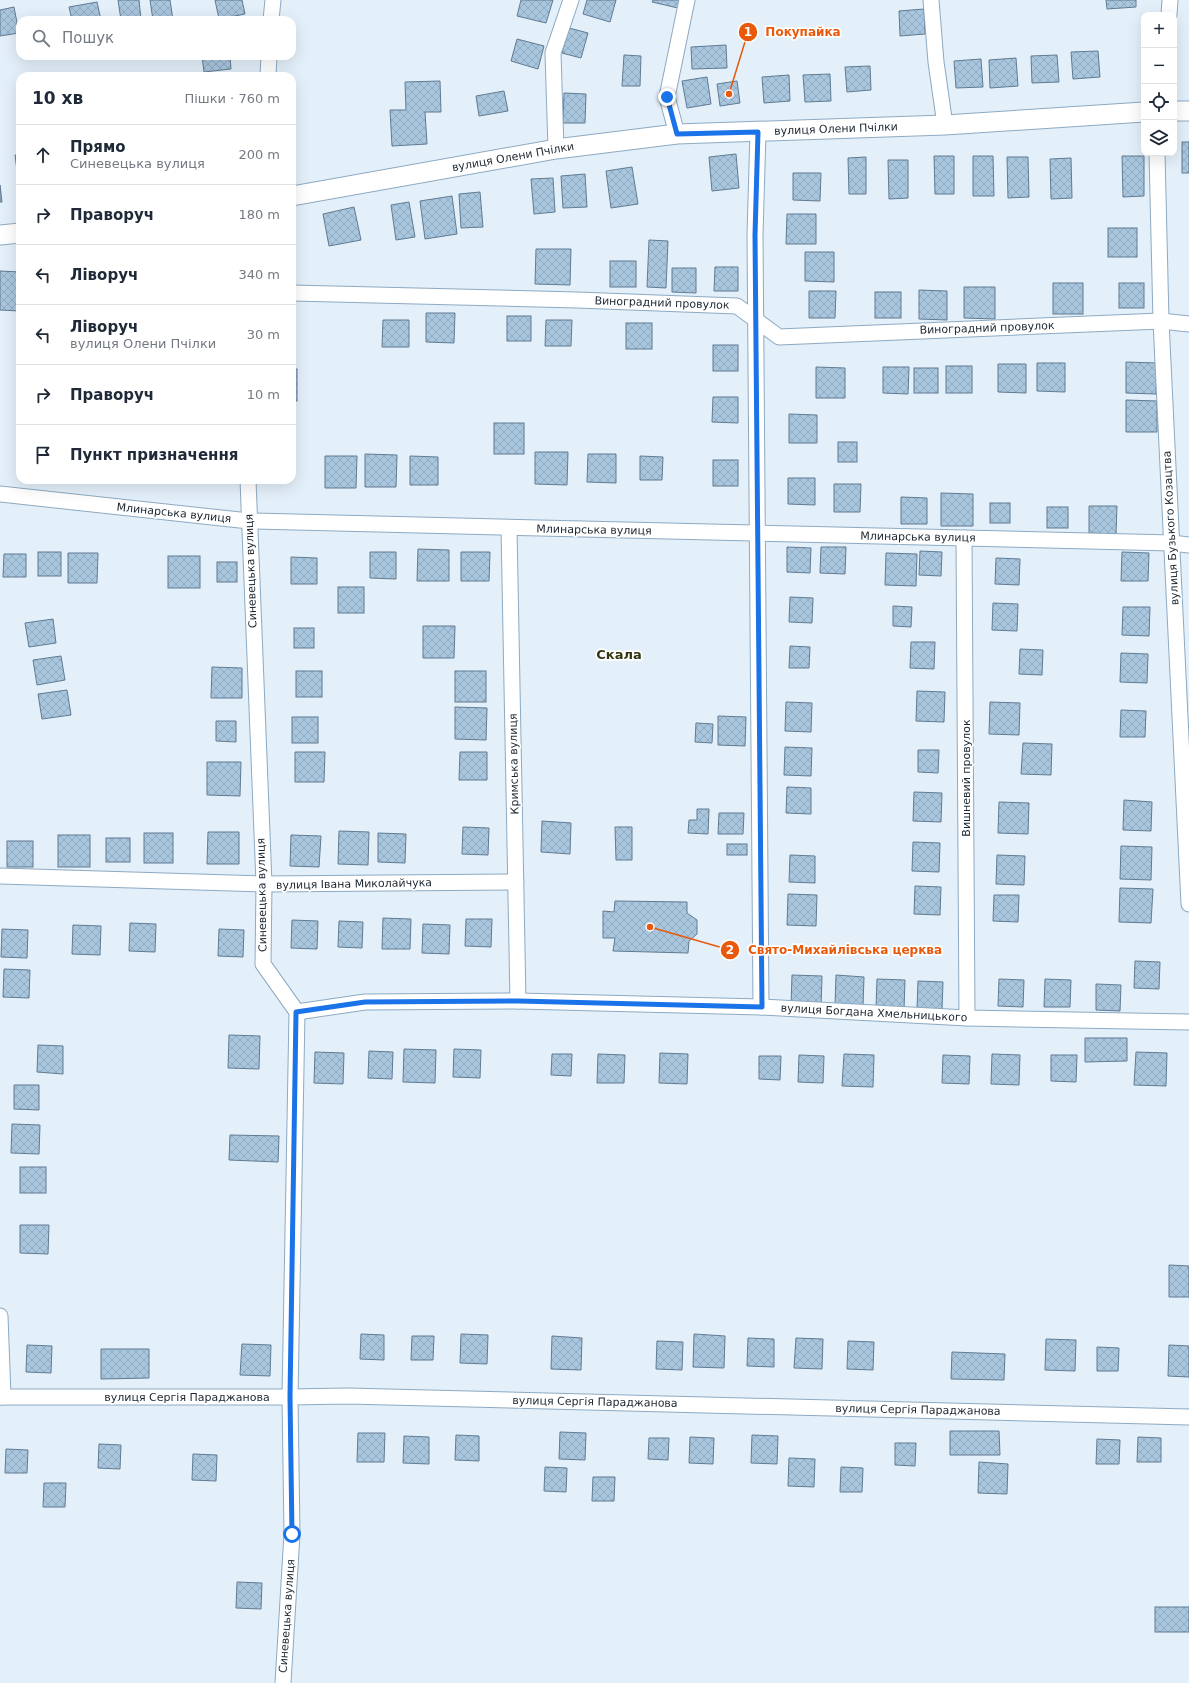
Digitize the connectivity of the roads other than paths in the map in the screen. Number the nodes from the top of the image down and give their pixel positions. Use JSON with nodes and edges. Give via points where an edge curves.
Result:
{"nodes":[{"id":1,"x":273,"y":0,"type":"edge"},
{"id":2,"x":571,"y":0,"type":"edge"},
{"id":3,"x":687,"y":0,"type":"edge"},
{"id":4,"x":931,"y":0,"type":"edge"},
{"id":5,"x":1170,"y":0,"type":"edge"},
{"id":6,"x":1169,"y":12,"type":"edge"},
{"id":7,"x":272,"y":16,"type":"edge"},
{"id":8,"x":269,"y":60,"type":"edge"},
{"id":9,"x":268,"y":72,"type":"edge"},
{"id":10,"x":1177,"y":111,"type":"edge"},
{"id":11,"x":1189,"y":111,"type":"edge"},
{"id":12,"x":1141,"y":112,"type":"edge"},
{"id":13,"x":945,"y":125,"type":"junction"},
{"id":14,"x":758,"y":132,"type":"junction"},
{"id":15,"x":677,"y":134,"type":"junction"},
{"id":16,"x":556,"y":148,"type":"junction"},
{"id":17,"x":1157,"y":156,"type":"edge"},
{"id":18,"x":296,"y":195,"type":"edge"},
{"id":19,"x":16,"y":233,"type":"edge"},
{"id":20,"x":0,"y":235,"type":"edge"},
{"id":21,"x":296,"y":293,"type":"edge"},
{"id":22,"x":757,"y":320,"type":"junction"},
{"id":23,"x":1161,"y":321,"type":"junction"},
{"id":24,"x":1189,"y":324,"type":"edge"},
{"id":25,"x":248,"y":484,"type":"edge"},
{"id":26,"x":0,"y":494,"type":"edge"},
{"id":27,"x":249,"y":521,"type":"junction"},
{"id":28,"x":509,"y":528,"type":"junction"},
{"id":29,"x":758,"y":534,"type":"junction"},
{"id":30,"x":964,"y":538,"type":"junction"},
{"id":31,"x":1172,"y":543,"type":"junction"},
{"id":32,"x":1189,"y":545,"type":"edge"},
{"id":33,"x":0,"y":876,"type":"edge"},
{"id":34,"x":516,"y":882,"type":"junction"},
{"id":35,"x":264,"y":884,"type":"junction"},
{"id":36,"x":1189,"y":904,"type":"edge"},
{"id":37,"x":518,"y":1001,"type":"junction"},
{"id":38,"x":762,"y":1007,"type":"junction"},
{"id":39,"x":296,"y":1012,"type":"junction"},
{"id":40,"x":967,"y":1018,"type":"junction"},
{"id":41,"x":1189,"y":1022,"type":"edge"},
{"id":42,"x":0,"y":1316,"type":"edge"},
{"id":43,"x":2,"y":1397,"type":"edge"},
{"id":44,"x":290,"y":1397,"type":"junction"},
{"id":45,"x":1189,"y":1417,"type":"edge"},
{"id":46,"x":283,"y":1683,"type":"edge"}],
"edges":[{"from":1,"to":7,"type":"street"},
{"from":2,"to":16,"type":"street","via":[[553,53]]},
{"from":3,"to":15,"type":"street","via":[[667,97]]},
{"from":4,"to":13,"type":"street"},
{"from":5,"to":6,"type":"street"},
{"from":8,"to":9,"type":"street"},
{"from":10,"to":11,"type":"street"},
{"from":12,"to":13,"type":"street","name":"вулиця Олени Пчілки"},
{"from":13,"to":14,"type":"street","name":"вулиця Олени Пчілки"},
{"from":14,"to":15,"type":"street","name":"вулиця Олени Пчілки"},
{"from":14,"to":22,"type":"street","via":[[755,235]]},
{"from":15,"to":16,"type":"street","name":"вулиця Олени Пчілки"},
{"from":16,"to":18,"type":"street","name":"вулиця Олени Пчілки"},
{"from":17,"to":23,"type":"street","name":"вулиця Бузького Козацтва"},
{"from":19,"to":20,"type":"street"},
{"from":21,"to":22,"type":"street","name":"Виноградний провулок","via":[[737,306]]},
{"from":22,"to":23,"type":"street","name":"Виноградний провулок","via":[[778,337]]},
{"from":22,"to":29,"type":"street"},
{"from":23,"to":24,"type":"street","name":"Виноградний провулок"},
{"from":23,"to":31,"type":"street","name":"вулиця Бузького Козацтва"},
{"from":25,"to":27,"type":"street","name":"Синевецька вулиця"},
{"from":26,"to":27,"type":"street","name":"Млинарська вулиця"},
{"from":27,"to":28,"type":"street","name":"Млинарська вулиця"},
{"from":27,"to":35,"type":"street","name":"Синевецька вулиця"},
{"from":28,"to":29,"type":"street","name":"Млинарська вулиця"},
{"from":28,"to":34,"type":"street","name":"Кримська вулиця"},
{"from":29,"to":30,"type":"street","name":"Млинарська вулиця"},
{"from":29,"to":38,"type":"street"},
{"from":30,"to":31,"type":"street","name":"Млинарська вулиця"},
{"from":30,"to":40,"type":"street","name":"Вишневий провулок"},
{"from":31,"to":32,"type":"street","name":"Млинарська вулиця"},
{"from":31,"to":36,"type":"street","name":"вулиця Бузького Козацтва"},
{"from":33,"to":35,"type":"street","name":"вулиця Івана Миколайчука"},
{"from":34,"to":35,"type":"street","name":"вулиця Івана Миколайчука"},
{"from":34,"to":37,"type":"street","name":"Кримська вулиця"},
{"from":35,"to":39,"type":"street","name":"Синевецька вулиця","via":[[263,964]]},
{"from":37,"to":38,"type":"street","name":"вулиця Богдана Хмельницького"},
{"from":37,"to":39,"type":"street","name":"вулиця Богдана Хмельницького","via":[[365,1002]]},
{"from":38,"to":40,"type":"street","name":"вулиця Богдана Хмельницького"},
{"from":39,"to":44,"type":"street","name":"Синевецька вулиця"},
{"from":40,"to":41,"type":"street","name":"вулиця Богдана Хмельницького"},
{"from":42,"to":43,"type":"street"},
{"from":43,"to":44,"type":"street","name":"вулиця Сергія Параджанова"},
{"from":44,"to":45,"type":"street","name":"вулиця Сергія Параджанова","via":[[348,1396]]},
{"from":44,"to":46,"type":"street","name":"Синевецька вулиця","via":[[292,1534]]}]}
